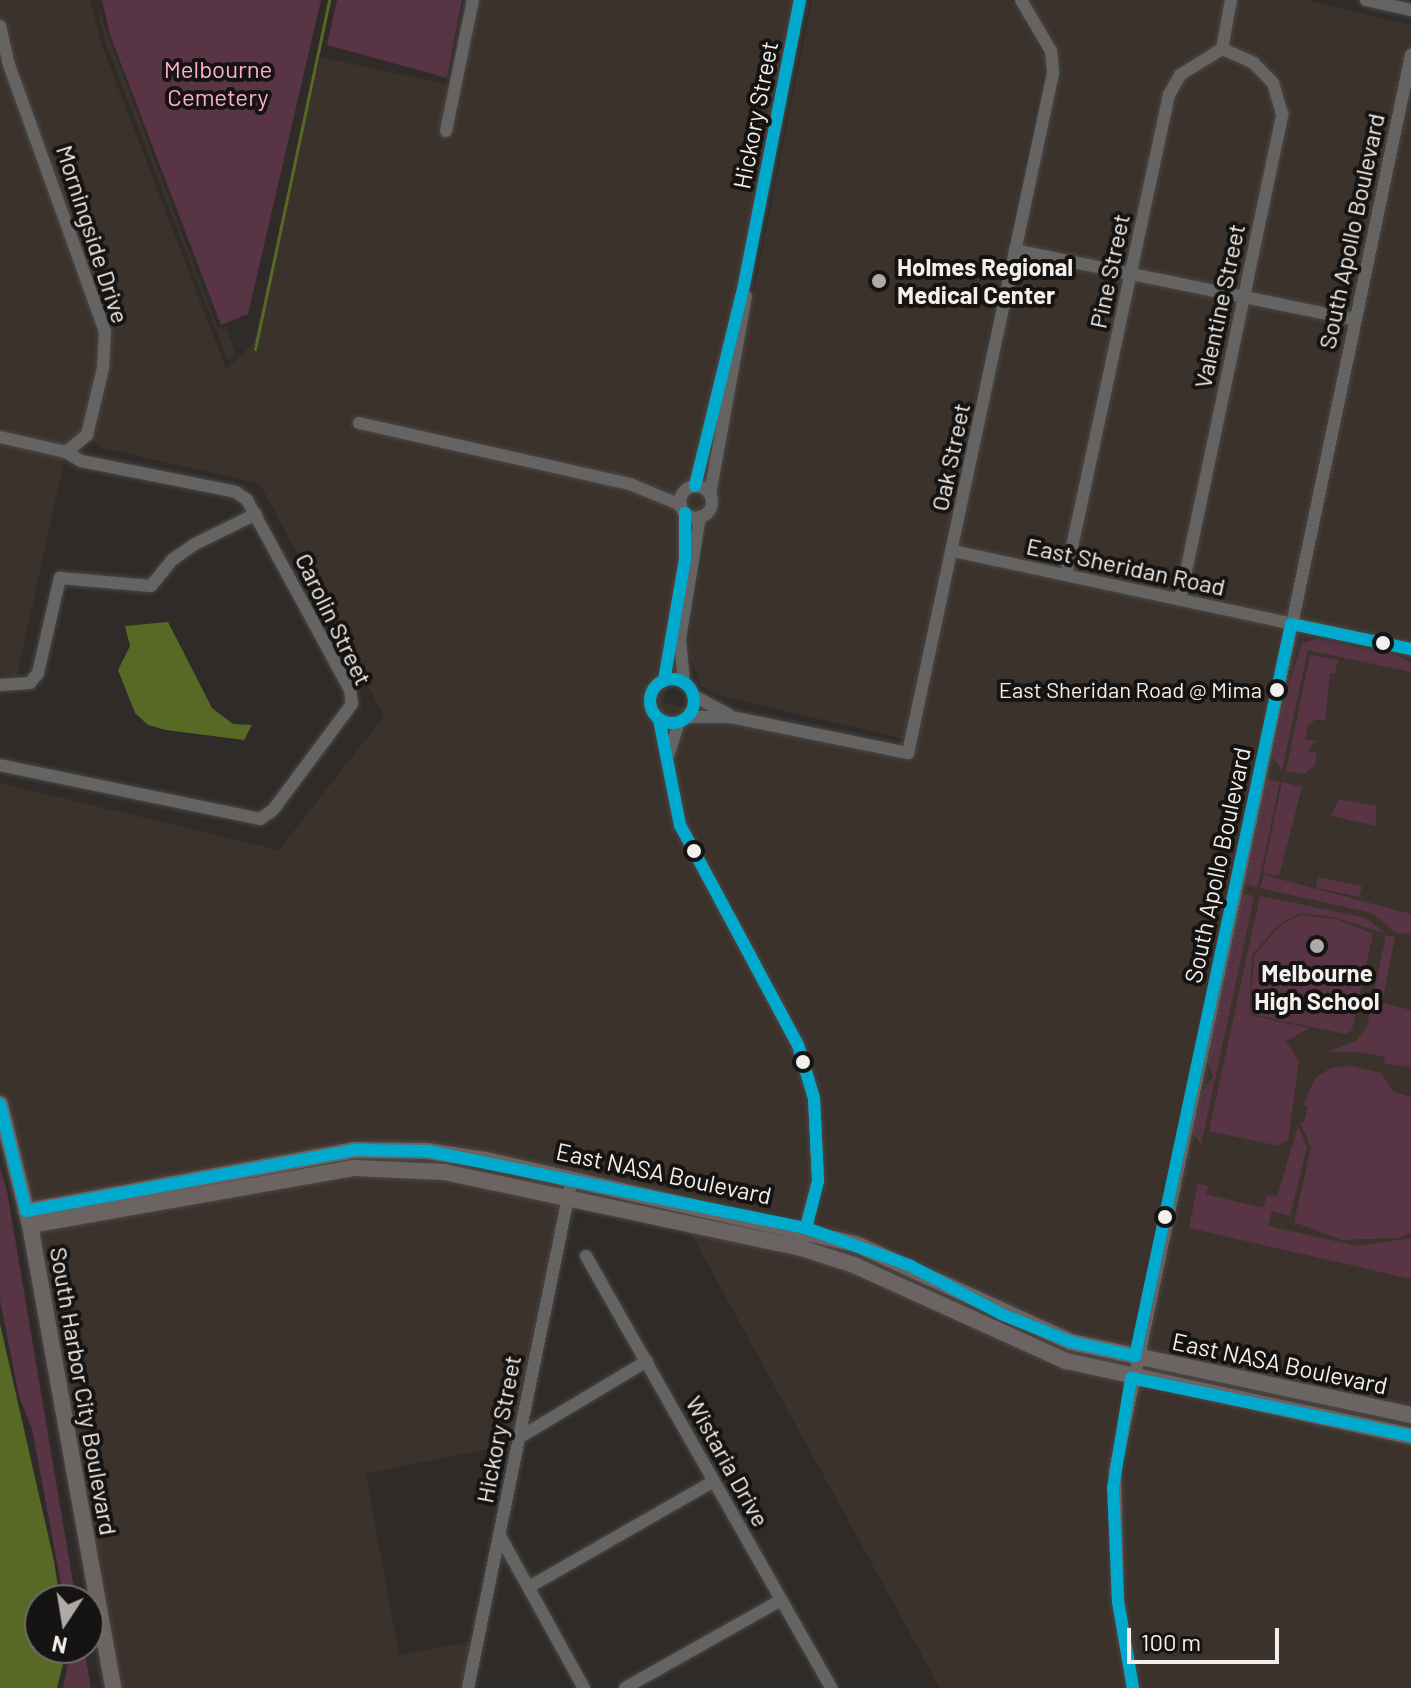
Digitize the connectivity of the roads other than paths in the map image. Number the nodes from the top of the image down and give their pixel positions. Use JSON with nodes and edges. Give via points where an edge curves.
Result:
{"nodes":[{"id":1,"x":473,"y":0,"type":"edge"},
{"id":2,"x":800,"y":0,"type":"edge"},
{"id":3,"x":1021,"y":0,"type":"edge"},
{"id":4,"x":1231,"y":0,"type":"edge"},
{"id":5,"x":1366,"y":0,"type":"edge"},
{"id":6,"x":1411,"y":10,"type":"edge"},
{"id":7,"x":0,"y":26,"type":"edge"},
{"id":8,"x":1222,"y":49,"type":"junction"},
{"id":9,"x":1411,"y":55,"type":"edge"},
{"id":10,"x":4,"y":61,"type":"edge"},
{"id":11,"x":446,"y":131,"type":"dead end"},
{"id":12,"x":1015,"y":250,"type":"junction"},
{"id":13,"x":1130,"y":275,"type":"junction"},
{"id":14,"x":1243,"y":298,"type":"junction"},
{"id":15,"x":1355,"y":320,"type":"junction"},
{"id":16,"x":724,"y":386,"type":"junction"},
{"id":17,"x":359,"y":423,"type":"dead end"},
{"id":18,"x":0,"y":437,"type":"edge"},
{"id":19,"x":66,"y":452,"type":"junction"},
{"id":20,"x":640,"y":487,"type":"junction"},
{"id":21,"x":692,"y":487,"type":"junction"},
{"id":22,"x":710,"y":494,"type":"junction"},
{"id":23,"x":683,"y":509,"type":"junction"},
{"id":24,"x":256,"y":514,"type":"junction"},
{"id":25,"x":700,"y":517,"type":"junction"},
{"id":26,"x":953,"y":551,"type":"junction"},
{"id":27,"x":1066,"y":575,"type":"junction"},
{"id":28,"x":1180,"y":600,"type":"junction"},
{"id":29,"x":1291,"y":624,"type":"junction"},
{"id":30,"x":1411,"y":649,"type":"edge"},
{"id":31,"x":664,"y":681,"type":"junction"},
{"id":32,"x":684,"y":683,"type":"junction"},
{"id":33,"x":0,"y":685,"type":"edge"},
{"id":34,"x":694,"y":696,"type":"junction"},
{"id":35,"x":731,"y":717,"type":"junction"},
{"id":36,"x":659,"y":719,"type":"junction"},
{"id":37,"x":684,"y":720,"type":"junction"},
{"id":38,"x":665,"y":760,"type":"junction"},
{"id":39,"x":0,"y":765,"type":"edge"},
{"id":40,"x":0,"y":1104,"type":"edge"},
{"id":41,"x":572,"y":1178,"type":"junction"},
{"id":42,"x":569,"y":1199,"type":"junction"},
{"id":43,"x":28,"y":1218,"type":"junction"},
{"id":44,"x":806,"y":1228,"type":"junction"},
{"id":45,"x":801,"y":1248,"type":"junction"},
{"id":46,"x":586,"y":1256,"type":"dead end"},
{"id":47,"x":1001,"y":1314,"type":"junction"},
{"id":48,"x":991,"y":1331,"type":"junction"},
{"id":49,"x":1135,"y":1356,"type":"junction"},
{"id":50,"x":647,"y":1361,"type":"junction"},
{"id":51,"x":1131,"y":1378,"type":"junction"},
{"id":52,"x":1411,"y":1415,"type":"edge"},
{"id":53,"x":1411,"y":1436,"type":"edge"},
{"id":54,"x":520,"y":1437,"type":"junction"},
{"id":55,"x":714,"y":1481,"type":"junction"},
{"id":56,"x":500,"y":1536,"type":"junction"},
{"id":57,"x":529,"y":1587,"type":"junction"},
{"id":58,"x":781,"y":1600,"type":"junction"},
{"id":59,"x":113,"y":1688,"type":"edge"},
{"id":60,"x":468,"y":1688,"type":"edge"},
{"id":61,"x":584,"y":1688,"type":"edge"},
{"id":62,"x":625,"y":1688,"type":"edge"},
{"id":63,"x":831,"y":1688,"type":"edge"},
{"id":64,"x":1133,"y":1688,"type":"edge"}],
"edges":[{"from":1,"to":11,"type":"street"},
{"from":2,"to":16,"type":"street","name":"Hickory Street"},
{"from":3,"to":12,"type":"street","name":"Oak Street","via":[[1051,51],[1053,73]]},
{"from":4,"to":8,"type":"street"},
{"from":5,"to":6,"type":"street"},
{"from":7,"to":10,"type":"street","name":"Morningside Drive"},
{"from":8,"to":13,"type":"street","name":"Pine Street","via":[[1180,75],[1169,95]]},
{"from":8,"to":14,"type":"street","name":"Valentine Street","via":[[1254,63],[1273,83],[1282,114]]},
{"from":9,"to":15,"type":"street","name":"South Apollo Boulevard"},
{"from":10,"to":19,"type":"street","name":"Morningside Drive","via":[[105,331],[87,435]]},
{"from":12,"to":13,"type":"street"},
{"from":12,"to":26,"type":"street","name":"Oak Street"},
{"from":13,"to":14,"type":"street"},
{"from":13,"to":27,"type":"street","name":"Pine Street"},
{"from":14,"to":15,"type":"street"},
{"from":14,"to":28,"type":"street","name":"Valentine Street"},
{"from":15,"to":29,"type":"street","name":"South Apollo Boulevard"},
{"from":16,"to":21,"type":"street","name":"Hickory Street"},
{"from":16,"to":22,"type":"street","name":"Hickory Street"},
{"from":17,"to":20,"type":"street"},
{"from":18,"to":19,"type":"street","name":"Carolin Street"},
{"from":19,"to":24,"type":"street","name":"Carolin Street","via":[[81,461],[236,492]]},
{"from":20,"to":21,"type":"street"},
{"from":20,"to":23,"type":"street"},
{"from":21,"to":22,"type":"street"},
{"from":21,"to":23,"type":"street","name":"Hickory Street"},
{"from":22,"to":25,"type":"street","name":"Hickory Street","via":[[711,508]]},
{"from":23,"to":25,"type":"street"},
{"from":23,"to":31,"type":"street","via":[[685,559]]},
{"from":24,"to":33,"type":"street","via":[[195,544],[172,560],[151,586],[60,578],[38,673],[30,683]]},
{"from":24,"to":39,"type":"street","name":"Carolin Street","via":[[350,690],[352,704],[273,810],[252,819]]},
{"from":25,"to":32,"type":"street","via":[[680,639]]},
{"from":26,"to":27,"type":"street","name":"East Sheridan Road"},
{"from":26,"to":35,"type":"street","name":"Oak Street","via":[[908,753]]},
{"from":27,"to":28,"type":"street","name":"East Sheridan Road"},
{"from":28,"to":29,"type":"street","name":"East Sheridan Road"},
{"from":29,"to":30,"type":"street","name":"East Sheridan Road"},
{"from":29,"to":49,"type":"street","name":"South Apollo Boulevard"},
{"from":31,"to":32,"type":"street"},
{"from":31,"to":36,"type":"street","via":[[651,698]]},
{"from":32,"to":34,"type":"street"},
{"from":34,"to":35,"type":"street","name":"Oak Street"},
{"from":34,"to":37,"type":"street"},
{"from":35,"to":37,"type":"street","name":"Oak Street"},
{"from":36,"to":37,"type":"street"},
{"from":36,"to":38,"type":"street"},
{"from":37,"to":38,"type":"street"},
{"from":38,"to":44,"type":"street","via":[[680,825],[798,1045],[814,1098],[818,1181]]},
{"from":40,"to":43,"type":"main road","name":"South Harbor City Boulevard"},
{"from":41,"to":42,"type":"street","name":"Hickory Street"},
{"from":41,"to":43,"type":"main road","name":"East NASA Boulevard","via":[[427,1151],[355,1150]]},
{"from":41,"to":44,"type":"main road","name":"East NASA Boulevard"},
{"from":42,"to":43,"type":"main road","name":"East NASA Boulevard","via":[[444,1172],[353,1168]]},
{"from":42,"to":45,"type":"main road","name":"East NASA Boulevard"},
{"from":42,"to":54,"type":"street","name":"Hickory Street"},
{"from":43,"to":59,"type":"main road","name":"South Harbor City Boulevard"},
{"from":44,"to":45,"type":"street"},
{"from":44,"to":47,"type":"main road","name":"East NASA Boulevard","via":[[909,1265]]},
{"from":45,"to":48,"type":"main road","name":"East NASA Boulevard","via":[[869,1271]]},
{"from":46,"to":50,"type":"street","name":"Wistaria Drive"},
{"from":47,"to":48,"type":"main road"},
{"from":47,"to":49,"type":"main road","name":"East NASA Boulevard","via":[[1071,1342]]},
{"from":48,"to":51,"type":"main road","name":"East NASA Boulevard","via":[[1066,1361]]},
{"from":49,"to":51,"type":"street","name":"South Apollo Boulevard"},
{"from":49,"to":52,"type":"main road","name":"East NASA Boulevard"},
{"from":50,"to":54,"type":"street"},
{"from":50,"to":55,"type":"street","name":"Wistaria Drive"},
{"from":51,"to":53,"type":"main road","name":"East NASA Boulevard"},
{"from":51,"to":64,"type":"street","name":"South Apollo Boulevard","via":[[1113,1488],[1118,1601]]},
{"from":54,"to":56,"type":"street","name":"Hickory Street"},
{"from":55,"to":57,"type":"street"},
{"from":55,"to":58,"type":"street","name":"Wistaria Drive"},
{"from":56,"to":57,"type":"street"},
{"from":56,"to":60,"type":"street","name":"Hickory Street"},
{"from":57,"to":61,"type":"street"},
{"from":58,"to":62,"type":"street"},
{"from":58,"to":63,"type":"street","name":"Wistaria Drive"}]}
